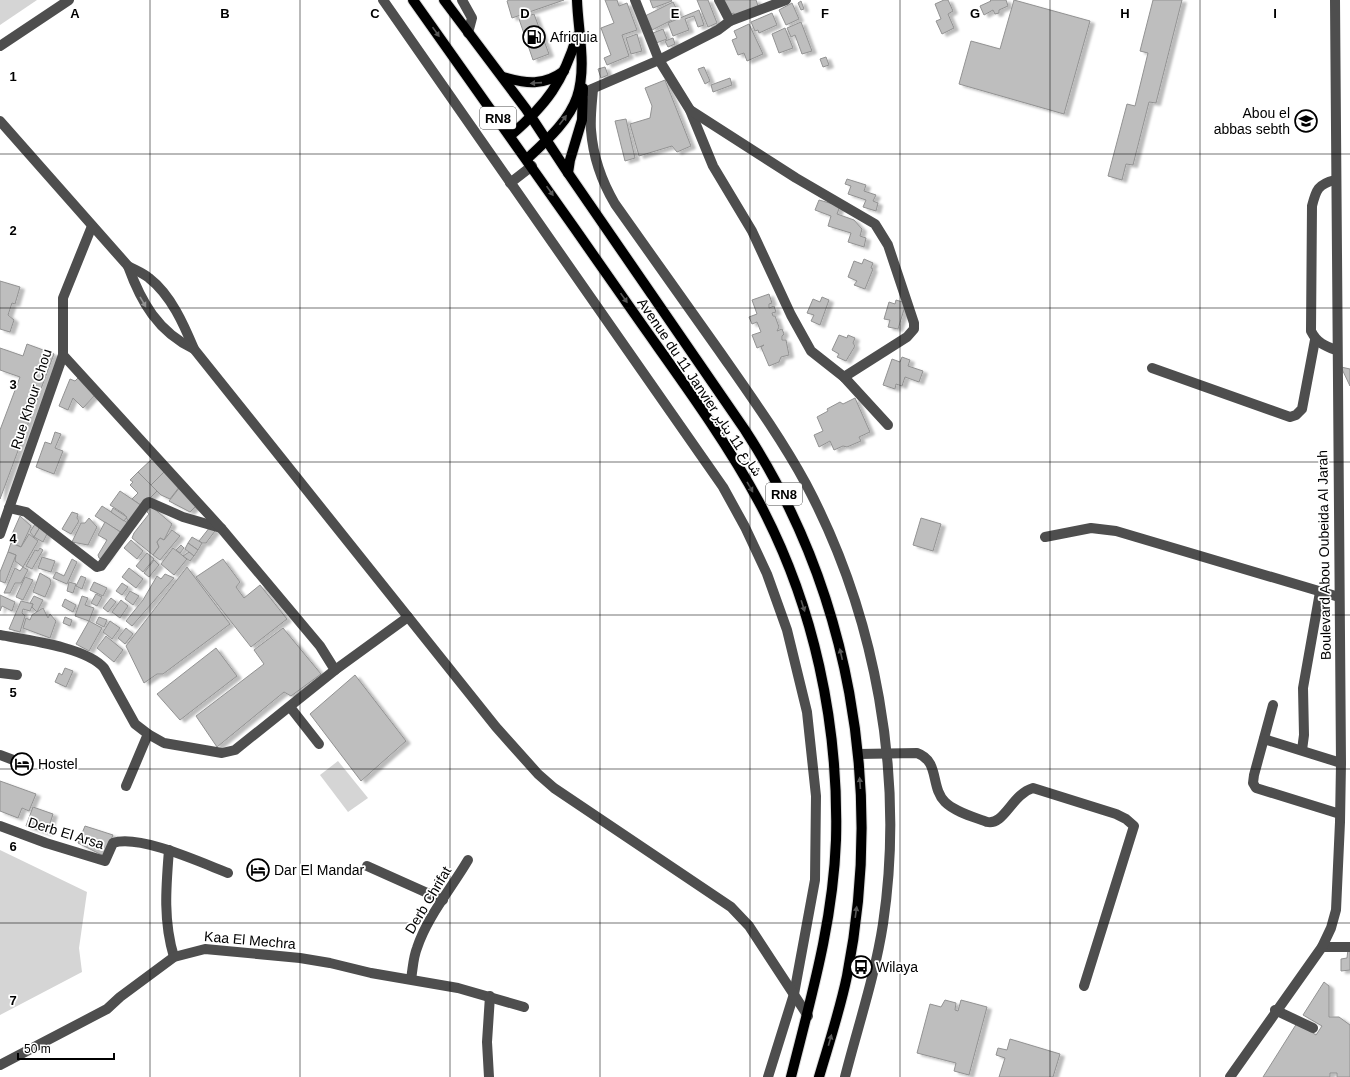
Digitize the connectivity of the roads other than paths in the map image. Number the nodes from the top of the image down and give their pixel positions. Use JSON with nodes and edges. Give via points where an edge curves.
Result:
{"nodes":[{"id":1,"x":69,"y":0,"type":"edge"},
{"id":2,"x":383,"y":0,"type":"edge"},
{"id":3,"x":413,"y":0,"type":"edge"},
{"id":4,"x":444,"y":0,"type":"edge"},
{"id":5,"x":462,"y":0,"type":"edge"},
{"id":6,"x":577,"y":0,"type":"edge"},
{"id":7,"x":635,"y":0,"type":"edge"},
{"id":8,"x":719,"y":0,"type":"edge"},
{"id":9,"x":786,"y":0,"type":"edge"},
{"id":10,"x":1335,"y":0,"type":"edge"},
{"id":11,"x":730,"y":21,"type":"junction"},
{"id":12,"x":578,"y":30,"type":"junction"},
{"id":13,"x":468,"y":33,"type":"junction"},
{"id":14,"x":0,"y":46,"type":"edge"},
{"id":15,"x":659,"y":60,"type":"junction"},
{"id":16,"x":565,"y":70,"type":"junction"},
{"id":17,"x":581,"y":73,"type":"junction"},
{"id":18,"x":503,"y":77,"type":"junction"},
{"id":19,"x":588,"y":91,"type":"junction"},
{"id":20,"x":690,"y":110,"type":"junction"},
{"id":21,"x":532,"y":117,"type":"junction"},
{"id":22,"x":0,"y":121,"type":"edge"},
{"id":23,"x":511,"y":135,"type":"junction"},
{"id":24,"x":547,"y":140,"type":"junction"},
{"id":25,"x":530,"y":163,"type":"junction"},
{"id":26,"x":568,"y":173,"type":"junction"},
{"id":27,"x":1335,"y":180,"type":"junction"},
{"id":28,"x":510,"y":183,"type":"junction"},
{"id":29,"x":92,"y":226,"type":"junction"},
{"id":30,"x":128,"y":266,"type":"junction"},
{"id":31,"x":1316,"y":340,"type":"junction"},
{"id":32,"x":194,"y":349,"type":"junction"},
{"id":33,"x":1336,"y":350,"type":"junction"},
{"id":34,"x":63,"y":355,"type":"junction"},
{"id":35,"x":1152,"y":368,"type":"dead end"},
{"id":36,"x":844,"y":377,"type":"junction"},
{"id":37,"x":888,"y":425,"type":"dead end"},
{"id":38,"x":9,"y":508,"type":"junction"},
{"id":39,"x":221,"y":528,"type":"junction"},
{"id":40,"x":0,"y":534,"type":"edge"},
{"id":41,"x":1045,"y":537,"type":"dead end"},
{"id":42,"x":1320,"y":592,"type":"junction"},
{"id":43,"x":1339,"y":597,"type":"junction"},
{"id":44,"x":408,"y":617,"type":"junction"},
{"id":45,"x":0,"y":635,"type":"edge"},
{"id":46,"x":335,"y":670,"type":"junction"},
{"id":47,"x":0,"y":673,"type":"edge"},
{"id":48,"x":17,"y":675,"type":"dead end"},
{"id":49,"x":1273,"y":705,"type":"dead end"},
{"id":50,"x":290,"y":708,"type":"junction"},
{"id":51,"x":148,"y":734,"type":"junction"},
{"id":52,"x":1264,"y":739,"type":"junction"},
{"id":53,"x":319,"y":744,"type":"dead end"},
{"id":54,"x":1302,"y":750,"type":"junction"},
{"id":55,"x":886,"y":753,"type":"junction"},
{"id":56,"x":0,"y":754,"type":"edge"},
{"id":57,"x":858,"y":754,"type":"junction"},
{"id":58,"x":1341,"y":763,"type":"junction"},
{"id":59,"x":24,"y":764,"type":"dead end"},
{"id":60,"x":126,"y":786,"type":"dead end"},
{"id":61,"x":1343,"y":819,"type":"edge"},
{"id":62,"x":0,"y":826,"type":"edge"},
{"id":63,"x":170,"y":850,"type":"junction"},
{"id":64,"x":468,"y":860,"type":"dead end"},
{"id":65,"x":367,"y":866,"type":"dead end"},
{"id":66,"x":228,"y":873,"type":"dead end"},
{"id":67,"x":443,"y":900,"type":"junction"},
{"id":68,"x":1322,"y":947,"type":"junction"},
{"id":69,"x":1350,"y":947,"type":"edge"},
{"id":70,"x":174,"y":957,"type":"junction"},
{"id":71,"x":411,"y":979,"type":"junction"},
{"id":72,"x":1084,"y":986,"type":"dead end"},
{"id":73,"x":794,"y":994,"type":"junction"},
{"id":74,"x":490,"y":996,"type":"junction"},
{"id":75,"x":524,"y":1007,"type":"dead end"},
{"id":76,"x":1275,"y":1010,"type":"junction"},
{"id":77,"x":808,"y":1016,"type":"junction"},
{"id":78,"x":1313,"y":1028,"type":"dead end"},
{"id":79,"x":0,"y":1065,"type":"edge"},
{"id":80,"x":489,"y":1077,"type":"edge"},
{"id":81,"x":768,"y":1077,"type":"edge"},
{"id":82,"x":791,"y":1077,"type":"edge"},
{"id":83,"x":819,"y":1077,"type":"edge"},
{"id":84,"x":845,"y":1077,"type":"edge"},
{"id":85,"x":1230,"y":1077,"type":"edge"}],
"edges":[{"from":1,"to":14,"type":"street"},
{"from":2,"to":28,"type":"street"},
{"from":3,"to":23,"type":"main road","name":"Avenue du 11 Janvier شارع 11 يناير","number":"RN8","one_way":true},
{"from":4,"to":13,"type":"main road","name":"Avenue du 11 Janvier شارع 11 يناير","number":"RN8"},
{"from":5,"to":13,"type":"street","via":[[472,18]]},
{"from":6,"to":12,"type":"main road"},
{"from":7,"to":15,"type":"street"},
{"from":8,"to":11,"type":"street"},
{"from":9,"to":11,"type":"street"},
{"from":10,"to":27,"type":"street","name":"Boulevard Abou Oubeida Al Jarah"},
{"from":11,"to":15,"type":"street","via":[[718,30]]},
{"from":12,"to":16,"type":"main road"},
{"from":12,"to":17,"type":"main road"},
{"from":13,"to":18,"type":"main road","name":"Avenue du 11 Janvier شارع 11 يناير","number":"RN8"},
{"from":15,"to":19,"type":"street"},
{"from":15,"to":20,"type":"street"},
{"from":16,"to":18,"type":"main road","one_way":true,"via":[[554,78],[539,83]]},
{"from":16,"to":21,"type":"main road","via":[[554,90]]},
{"from":17,"to":19,"type":"main road"},
{"from":24,"to":17,"type":"main road","one_way":true,"via":[[576,101]]},
{"from":18,"to":21,"type":"main road","name":"Avenue du 11 Janvier شارع 11 يناير","number":"RN8"},
{"from":19,"to":26,"type":"main road"},
{"from":19,"to":55,"type":"street","via":[[591,130],[598,168],[610,194],[768,420],[806,484],[828,531],[862,621],[872,660]]},
{"from":20,"to":36,"type":"street","via":[[713,166],[752,231],[790,315],[811,351]]},
{"from":20,"to":36,"type":"street","via":[[824,195],[868,218],[879,229],[888,245],[914,329],[907,337]]},
{"from":21,"to":23,"type":"main road"},
{"from":21,"to":24,"type":"main road","name":"Avenue du 11 Janvier شارع 11 يناير","number":"RN8"},
{"from":22,"to":29,"type":"street"},
{"from":23,"to":25,"type":"main road","name":"Avenue du 11 Janvier شارع 11 يناير","number":"RN8"},
{"from":24,"to":25,"type":"main road"},
{"from":24,"to":26,"type":"main road","name":"Avenue du 11 Janvier شارع 11 يناير","number":"RN8"},
{"from":25,"to":28,"type":"street"},
{"from":25,"to":77,"type":"main road","name":"Avenue du 11 Janvier شارع 11 يناير","number":"RN8","one_way":true,"via":[[732,456],[774,532],[805,613],[822,680],[830,726],[836,821],[828,922]]},
{"from":57,"to":26,"type":"main road","name":"Avenue du 11 Janvier شارع 11 يناير","number":"RN8","one_way":true,"via":[[848,684],[834,626],[814,561],[794,513],[769,466]]},
{"from":27,"to":31,"type":"street","via":[[1325,182],[1320,187],[1312,206],[1311,331]]},
{"from":27,"to":33,"type":"street","name":"Boulevard Abou Oubeida Al Jarah"},
{"from":28,"to":73,"type":"street","via":[[723,487],[767,574],[782,615],[807,712],[816,796],[815,880]]},
{"from":29,"to":30,"type":"street"},
{"from":29,"to":34,"type":"street","name":"Rue Khour Chou","via":[[64,298]]},
{"from":30,"to":32,"type":"street","via":[[150,279],[163,293],[176,310]]},
{"from":30,"to":32,"type":"street","one_way":true,"via":[[136,289],[154,319],[179,342]]},
{"from":31,"to":33,"type":"street"},
{"from":31,"to":35,"type":"street","via":[[1302,409],[1290,417]]},
{"from":32,"to":44,"type":"street"},
{"from":33,"to":43,"type":"street","name":"Boulevard Abou Oubeida Al Jarah"},
{"from":34,"to":38,"type":"street","name":"Rue Khour Chou"},
{"from":34,"to":39,"type":"street"},
{"from":36,"to":37,"type":"street"},
{"from":38,"to":39,"type":"street","via":[[26,512],[97,567],[101,566],[149,502],[183,517]]},
{"from":38,"to":40,"type":"street","name":"Rue Khour Chou"},
{"from":39,"to":46,"type":"street","via":[[320,646]]},
{"from":41,"to":42,"type":"street","via":[[1091,528],[1116,531]]},
{"from":42,"to":43,"type":"street"},
{"from":42,"to":54,"type":"street","via":[[1302,688]]},
{"from":43,"to":58,"type":"street","name":"Boulevard Abou Oubeida Al Jarah"},
{"from":44,"to":46,"type":"street"},
{"from":44,"to":73,"type":"street","via":[[496,727],[538,774],[554,788],[731,906],[749,926]]},
{"from":45,"to":51,"type":"street","via":[[55,646],[98,660],[135,724]]},
{"from":46,"to":50,"type":"street"},
{"from":47,"to":48,"type":"street"},
{"from":49,"to":52,"type":"street"},
{"from":50,"to":51,"type":"street","via":[[230,753],[164,743]]},
{"from":50,"to":53,"type":"street"},
{"from":51,"to":60,"type":"street"},
{"from":52,"to":54,"type":"street"},
{"from":52,"to":61,"type":"street","via":[[1254,774],[1253,783],[1256,788]]},
{"from":54,"to":58,"type":"street"},
{"from":55,"to":57,"type":"street"},
{"from":55,"to":72,"type":"street","via":[[917,753],[926,757],[931,763],[938,790],[946,802],[987,822],[999,820],[1018,796],[1033,788],[1116,814],[1134,826]]},
{"from":55,"to":84,"type":"street","via":[[889,852],[883,922],[875,969]]},
{"from":56,"to":59,"type":"street"},
{"from":83,"to":57,"type":"main road","name":"Avenue du 11 Janvier شارع 11 يناير","number":"RN8","one_way":true,"via":[[846,976],[858,904],[861,843]]},
{"from":58,"to":61,"type":"street","name":"Boulevard Abou Oubeida Al Jarah"},
{"from":61,"to":68,"type":"street","name":"Boulevard Abou Oubeida Al Jarah","via":[[1336,910]]},
{"from":62,"to":63,"type":"street","name":"Derb El Arsa","via":[[105,861],[110,847],[117,841]]},
{"from":63,"to":66,"type":"street","name":"Derb El Arsa"},
{"from":63,"to":70,"type":"street","via":[[165,895]]},
{"from":64,"to":67,"type":"street","name":"Derb Chrifat"},
{"from":65,"to":67,"type":"street"},
{"from":67,"to":71,"type":"street","name":"Derb Chrifat","via":[[434,912],[417,947]]},
{"from":68,"to":69,"type":"street"},
{"from":68,"to":76,"type":"street","name":"Boulevard Abou Oubeida Al Jarah"},
{"from":70,"to":71,"type":"street","name":"Kaa El Mechra","via":[[205,949],[232,950],[300,958]]},
{"from":70,"to":79,"type":"street","name":"Kaa El Mechra","via":[[107,1009]]},
{"from":71,"to":74,"type":"street","name":"Kaa El Mechra"},
{"from":73,"to":77,"type":"street"},
{"from":73,"to":81,"type":"street"},
{"from":74,"to":75,"type":"street","name":"Kaa El Mechra"},
{"from":74,"to":80,"type":"street","via":[[487,1042]]},
{"from":76,"to":78,"type":"street"},
{"from":76,"to":85,"type":"street","name":"Boulevard Abou Oubeida Al Jarah"},
{"from":77,"to":82,"type":"main road","name":"Avenue du 11 Janvier شارع 11 يناير","number":"RN8"}]}
